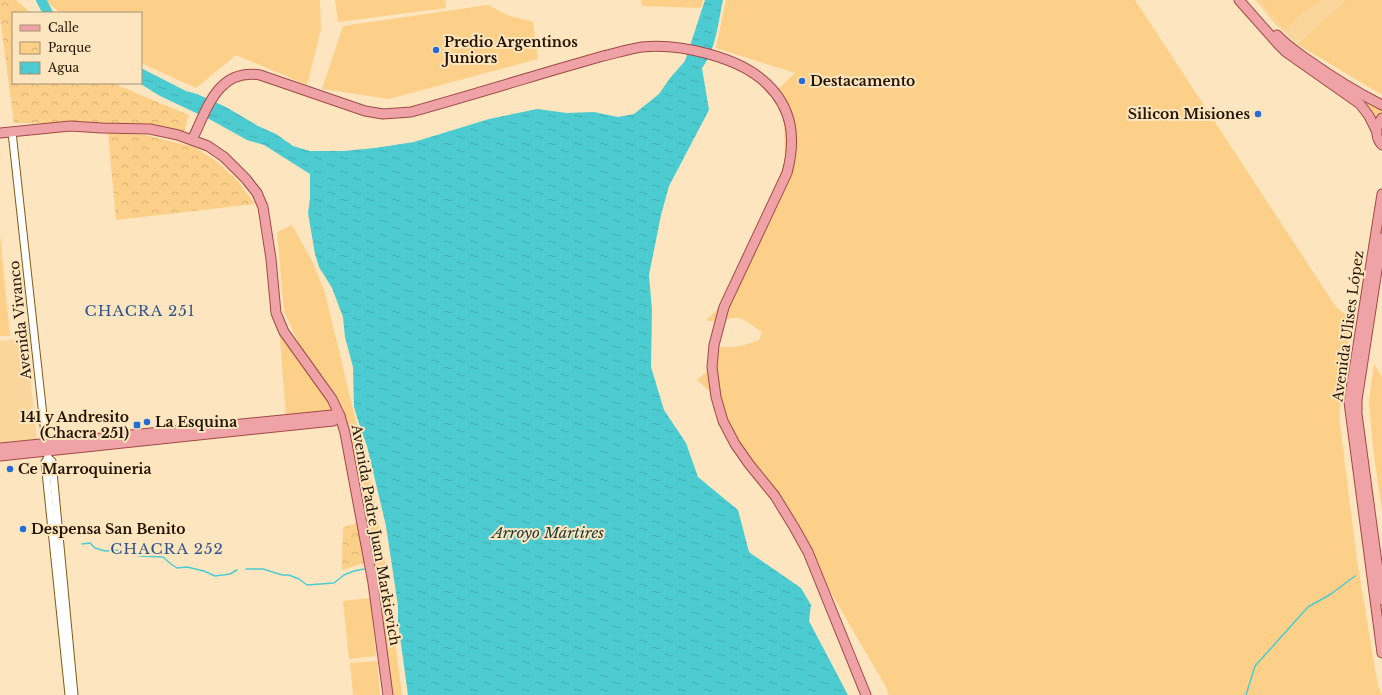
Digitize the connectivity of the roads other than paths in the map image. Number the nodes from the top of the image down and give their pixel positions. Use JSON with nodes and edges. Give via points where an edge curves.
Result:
{"nodes":[{"id":1,"x":1239,"y":0,"type":"edge"},
{"id":2,"x":1245,"y":0,"type":"edge"},
{"id":3,"x":1382,"y":105,"type":"edge"},
{"id":4,"x":1382,"y":118,"type":"edge"},
{"id":5,"x":1377,"y":132,"type":"junction"},
{"id":6,"x":0,"y":133,"type":"edge"},
{"id":7,"x":13,"y":135,"type":"junction"},
{"id":8,"x":0,"y":139,"type":"edge"},
{"id":9,"x":192,"y":140,"type":"junction"},
{"id":10,"x":1382,"y":145,"type":"edge"},
{"id":11,"x":1382,"y":194,"type":"edge"},
{"id":12,"x":1382,"y":238,"type":"edge"},
{"id":13,"x":340,"y":416,"type":"junction"},
{"id":14,"x":0,"y":448,"type":"edge"},
{"id":15,"x":47,"y":451,"type":"junction"},
{"id":16,"x":0,"y":456,"type":"edge"},
{"id":17,"x":1382,"y":600,"type":"edge"},
{"id":18,"x":1382,"y":653,"type":"edge"},
{"id":19,"x":69,"y":695,"type":"edge"},
{"id":20,"x":74,"y":695,"type":"edge"},
{"id":21,"x":388,"y":695,"type":"edge"},
{"id":22,"x":866,"y":695,"type":"edge"}],
"edges":[{"from":1,"to":5,"type":"main road","via":[[1286,52],[1360,104]]},
{"from":2,"to":3,"type":"main road","via":[[1282,40],[1300,55]]},
{"from":4,"to":5,"type":"main road"},
{"from":5,"to":10,"type":"main road"},
{"from":6,"to":7,"type":"main road"},
{"from":7,"to":8,"type":"main road"},
{"from":7,"to":9,"type":"main road","name":"Avenida Padre Juan Markievich","via":[[102,128],[150,129]]},
{"from":7,"to":15,"type":"street","name":"Avenida Vivanco"},
{"from":9,"to":13,"type":"main road","name":"Avenida Padre Juan Markievich","via":[[208,146],[224,157],[257,193],[265,218],[276,313],[284,332],[332,399]]},
{"from":9,"to":22,"type":"main road","via":[[214,94],[227,82],[243,75],[260,75],[364,111],[397,114],[641,47],[688,49],[743,66],[759,75],[773,89],[788,116],[792,131],[791,157],[787,173],[724,307],[718,326],[712,367],[716,397],[723,421],[735,444],[775,496],[808,552]]},
{"from":11,"to":18,"type":"main road","name":"Avenida Ulises López","via":[[1349,402]]},
{"from":12,"to":17,"type":"main road","name":"Avenida Ulises López","via":[[1357,414]]},
{"from":13,"to":15,"type":"main road"},
{"from":13,"to":21,"type":"main road","name":"Avenida Padre Juan Markievich","via":[[346,433],[373,583]]},
{"from":14,"to":15,"type":"main road"},
{"from":15,"to":16,"type":"main road"},
{"from":15,"to":19,"type":"street","name":"Avenida Vivanco","via":[[45,462]]},
{"from":15,"to":20,"type":"street","name":"Avenida Vivanco","via":[[52,461]]}]}
